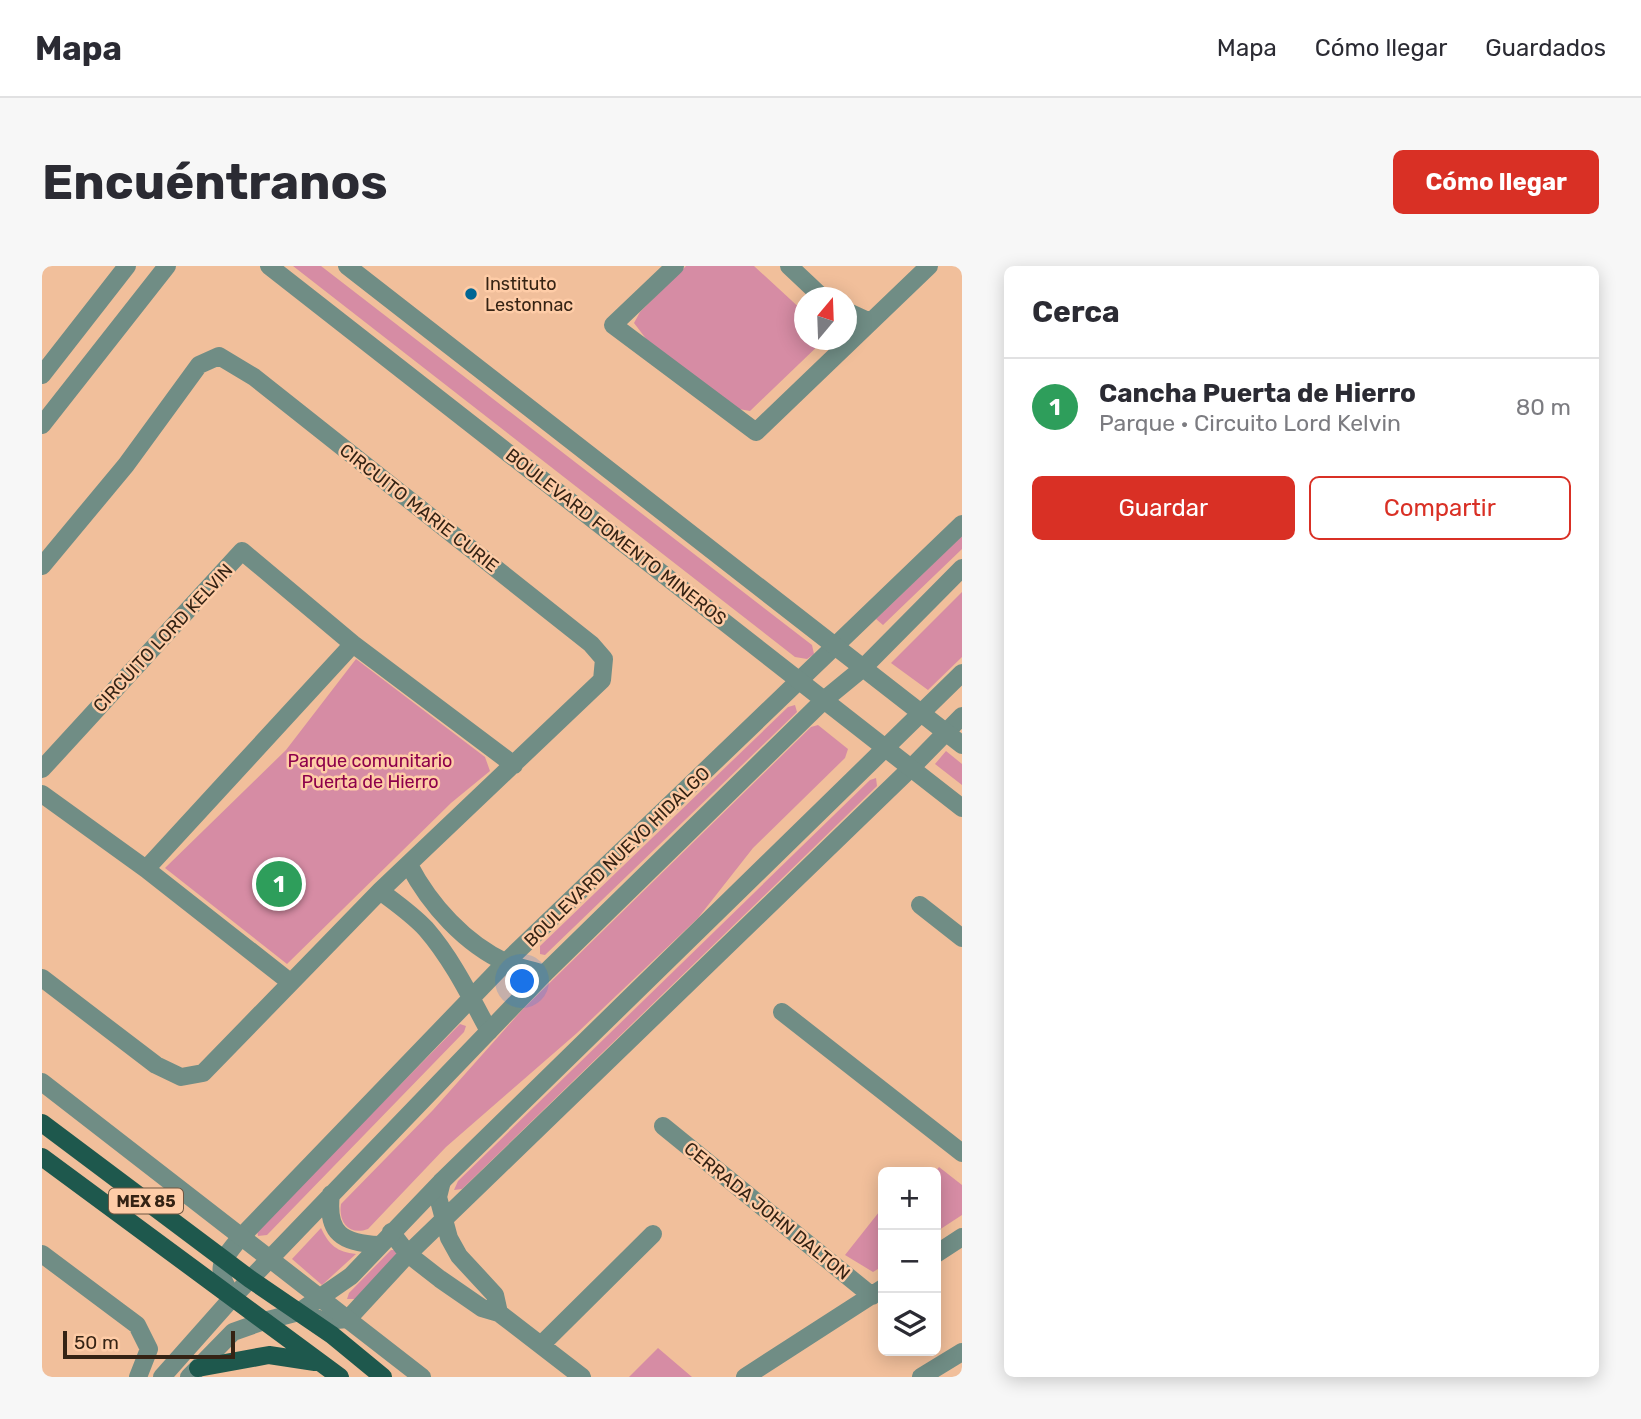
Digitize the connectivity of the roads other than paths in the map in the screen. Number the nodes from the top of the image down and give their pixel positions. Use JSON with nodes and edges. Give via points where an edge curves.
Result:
{"nodes":[{"id":1,"x":127,"y":266,"type":"edge"},
{"id":2,"x":167,"y":266,"type":"edge"},
{"id":3,"x":269,"y":266,"type":"edge"},
{"id":4,"x":347,"y":266,"type":"edge"},
{"id":5,"x":675,"y":266,"type":"edge"},
{"id":6,"x":789,"y":266,"type":"edge"},
{"id":7,"x":929,"y":266,"type":"edge"},
{"id":8,"x":811,"y":287,"type":"edge"},
{"id":9,"x":857,"y":316,"type":"edge"},
{"id":10,"x":870,"y":322,"type":"junction"},
{"id":11,"x":42,"y":375,"type":"edge"},
{"id":12,"x":42,"y":425,"type":"edge"},
{"id":13,"x":962,"y":524,"type":"edge"},
{"id":14,"x":42,"y":566,"type":"edge"},
{"id":15,"x":962,"y":568,"type":"edge"},
{"id":16,"x":354,"y":644,"type":"junction"},
{"id":17,"x":837,"y":647,"type":"junction"},
{"id":18,"x":863,"y":667,"type":"junction"},
{"id":19,"x":962,"y":673,"type":"edge"},
{"id":20,"x":800,"y":682,"type":"junction"},
{"id":21,"x":824,"y":700,"type":"junction"},
{"id":22,"x":921,"y":713,"type":"junction"},
{"id":23,"x":962,"y":716,"type":"edge"},
{"id":24,"x":945,"y":732,"type":"junction"},
{"id":25,"x":962,"y":745,"type":"edge"},
{"id":26,"x":887,"y":749,"type":"junction"},
{"id":27,"x":514,"y":765,"type":"junction"},
{"id":28,"x":911,"y":768,"type":"junction"},
{"id":29,"x":42,"y":769,"type":"edge"},
{"id":30,"x":42,"y":794,"type":"edge"},
{"id":31,"x":962,"y":808,"type":"edge"},
{"id":32,"x":409,"y":865,"type":"junction"},
{"id":33,"x":146,"y":869,"type":"junction"},
{"id":34,"x":380,"y":891,"type":"junction"},
{"id":35,"x":920,"y":905,"type":"dead end"},
{"id":36,"x":962,"y":938,"type":"edge"},
{"id":37,"x":506,"y":962,"type":"junction"},
{"id":38,"x":544,"y":974,"type":"junction"},
{"id":39,"x":42,"y":978,"type":"edge"},
{"id":40,"x":290,"y":982,"type":"junction"},
{"id":41,"x":471,"y":997,"type":"junction"},
{"id":42,"x":782,"y":1012,"type":"dead end"},
{"id":43,"x":489,"y":1031,"type":"junction"},
{"id":44,"x":42,"y":1082,"type":"edge"},
{"id":45,"x":42,"y":1123,"type":"edge"},
{"id":46,"x":663,"y":1126,"type":"dead end"},
{"id":47,"x":962,"y":1153,"type":"edge"},
{"id":48,"x":42,"y":1157,"type":"edge"},
{"id":49,"x":442,"y":1181,"type":"junction"},
{"id":50,"x":331,"y":1195,"type":"junction"},
{"id":51,"x":444,"y":1219,"type":"junction"},
{"id":52,"x":653,"y":1234,"type":"dead end"},
{"id":53,"x":242,"y":1237,"type":"junction"},
{"id":54,"x":962,"y":1237,"type":"edge"},
{"id":55,"x":385,"y":1239,"type":"junction"},
{"id":56,"x":941,"y":1251,"type":"edge"},
{"id":57,"x":42,"y":1254,"type":"edge"},
{"id":58,"x":408,"y":1254,"type":"junction"},
{"id":59,"x":223,"y":1258,"type":"junction"},
{"id":60,"x":269,"y":1259,"type":"junction"},
{"id":61,"x":250,"y":1279,"type":"junction"},
{"id":62,"x":877,"y":1292,"type":"edge"},
{"id":63,"x":233,"y":1297,"type":"junction"},
{"id":64,"x":321,"y":1297,"type":"junction"},
{"id":65,"x":299,"y":1312,"type":"junction"},
{"id":66,"x":499,"y":1313,"type":"junction"},
{"id":67,"x":348,"y":1319,"type":"junction"},
{"id":68,"x":264,"y":1321,"type":"junction"},
{"id":69,"x":541,"y":1345,"type":"junction"},
{"id":70,"x":962,"y":1352,"type":"edge"},
{"id":71,"x":323,"y":1363,"type":"junction"},
{"id":72,"x":193,"y":1373,"type":"edge"},
{"id":73,"x":138,"y":1377,"type":"edge"},
{"id":74,"x":162,"y":1377,"type":"edge"},
{"id":75,"x":340,"y":1377,"type":"edge"},
{"id":76,"x":383,"y":1377,"type":"edge"},
{"id":77,"x":422,"y":1377,"type":"edge"},
{"id":78,"x":582,"y":1377,"type":"edge"},
{"id":79,"x":745,"y":1377,"type":"edge"},
{"id":80,"x":921,"y":1377,"type":"edge"}],
"edges":[{"from":1,"to":11,"type":"street"},
{"from":2,"to":12,"type":"street"},
{"from":3,"to":20,"type":"street","name":"BOULEVARD FOMENTO MINEROS"},
{"from":4,"to":17,"type":"street"},
{"from":5,"to":10,"type":"street","via":[[613,325],[756,432]]},
{"from":6,"to":8,"type":"street"},
{"from":7,"to":10,"type":"street"},
{"from":9,"to":10,"type":"street"},
{"from":13,"to":17,"type":"street","name":"BOULEVARD NUEVO HIDALGO"},
{"from":14,"to":27,"type":"street","name":"CIRCUITO MARIE CURIE","via":[[200,365],[219,356],[254,377],[604,659],[602,680]]},
{"from":15,"to":18,"type":"street","name":"BOULEVARD NUEVO HIDALGO"},
{"from":16,"to":27,"type":"street","name":"CIRCUITO LORD KELVIN"},
{"from":16,"to":29,"type":"street","name":"CIRCUITO LORD KELVIN","via":[[242,551]]},
{"from":16,"to":33,"type":"street"},
{"from":17,"to":18,"type":"street"},
{"from":17,"to":20,"type":"street","name":"BOULEVARD NUEVO HIDALGO"},
{"from":18,"to":21,"type":"street","name":"BOULEVARD NUEVO HIDALGO"},
{"from":18,"to":22,"type":"street"},
{"from":19,"to":22,"type":"street"},
{"from":20,"to":21,"type":"street","name":"BOULEVARD FOMENTO MINEROS"},
{"from":20,"to":37,"type":"street","name":"BOULEVARD NUEVO HIDALGO"},
{"from":21,"to":26,"type":"street","name":"BOULEVARD FOMENTO MINEROS"},
{"from":21,"to":38,"type":"street","name":"BOULEVARD NUEVO HIDALGO"},
{"from":22,"to":24,"type":"street"},
{"from":22,"to":26,"type":"street"},
{"from":23,"to":24,"type":"street"},
{"from":24,"to":25,"type":"street"},
{"from":24,"to":28,"type":"street"},
{"from":26,"to":28,"type":"street","name":"BOULEVARD FOMENTO MINEROS"},
{"from":26,"to":49,"type":"street"},
{"from":27,"to":32,"type":"street","name":"CIRCUITO MARIE CURIE"},
{"from":28,"to":31,"type":"street","name":"BOULEVARD FOMENTO MINEROS"},
{"from":28,"to":51,"type":"street"},
{"from":30,"to":33,"type":"street"},
{"from":32,"to":34,"type":"street","name":"CIRCUITO MARIE CURIE"},
{"from":32,"to":37,"type":"street","via":[[448,920]]},
{"from":33,"to":40,"type":"street"},
{"from":34,"to":40,"type":"street","name":"CIRCUITO MARIE CURIE"},
{"from":34,"to":41,"type":"street","via":[[426,929]]},
{"from":35,"to":36,"type":"street"},
{"from":37,"to":38,"type":"street"},
{"from":37,"to":41,"type":"street","name":"BOULEVARD NUEVO HIDALGO"},
{"from":38,"to":43,"type":"street","name":"BOULEVARD NUEVO HIDALGO"},
{"from":39,"to":40,"type":"street","name":"CIRCUITO MARIE CURIE","via":[[156,1065],[181,1077],[203,1073]]},
{"from":41,"to":43,"type":"street"},
{"from":41,"to":53,"type":"street","name":"BOULEVARD NUEVO HIDALGO"},
{"from":42,"to":47,"type":"street"},
{"from":43,"to":50,"type":"street","name":"BOULEVARD NUEVO HIDALGO"},
{"from":44,"to":53,"type":"street"},
{"from":45,"to":59,"type":"main road","number":"MEX 85"},
{"from":46,"to":62,"type":"street","name":"CERRADA JOHN DALTON"},
{"from":48,"to":63,"type":"main road","number":"MEX 85"},
{"from":49,"to":51,"type":"street","via":[[438,1197]]},
{"from":49,"to":55,"type":"street"},
{"from":50,"to":55,"type":"street","via":[[331,1223],[341,1236],[355,1243]]},
{"from":50,"to":60,"type":"street","name":"BOULEVARD NUEVO HIDALGO"},
{"from":51,"to":58,"type":"street"},
{"from":51,"to":66,"type":"street","via":[[459,1256],[495,1296]]},
{"from":52,"to":69,"type":"street"},
{"from":53,"to":59,"type":"street","name":"BOULEVARD NUEVO HIDALGO"},
{"from":53,"to":60,"type":"street"},
{"from":54,"to":56,"type":"street"},
{"from":55,"to":58,"type":"street"},
{"from":55,"to":64,"type":"street","via":[[351,1276]]},
{"from":57,"to":73,"type":"street","via":[[137,1325],[149,1349]]},
{"from":58,"to":66,"type":"street","via":[[482,1308]]},
{"from":58,"to":67,"type":"street"},
{"from":59,"to":61,"type":"main road","number":"MEX 85"},
{"from":59,"to":63,"type":"street","via":[[220,1272]]},
{"from":60,"to":61,"type":"street","name":"BOULEVARD NUEVO HIDALGO"},
{"from":60,"to":64,"type":"street"},
{"from":61,"to":63,"type":"street","name":"BOULEVARD NUEVO HIDALGO"},
{"from":61,"to":65,"type":"main road","number":"MEX 85"},
{"from":62,"to":79,"type":"street"},
{"from":63,"to":68,"type":"main road","number":"MEX 85"},
{"from":63,"to":74,"type":"street","name":"BOULEVARD NUEVO HIDALGO"},
{"from":64,"to":65,"type":"street"},
{"from":64,"to":67,"type":"street"},
{"from":65,"to":67,"type":"street","via":[[324,1321]]},
{"from":65,"to":68,"type":"street"},
{"from":65,"to":76,"type":"main road","number":"MEX 85"},
{"from":66,"to":69,"type":"street"},
{"from":67,"to":77,"type":"street"},
{"from":68,"to":71,"type":"main road","number":"MEX 85"},
{"from":68,"to":72,"type":"street","via":[[233,1332]]},
{"from":69,"to":78,"type":"street"},
{"from":70,"to":80,"type":"street"},
{"from":71,"to":72,"type":"main road","via":[[269,1355]]},
{"from":71,"to":75,"type":"main road","number":"MEX 85"}]}
